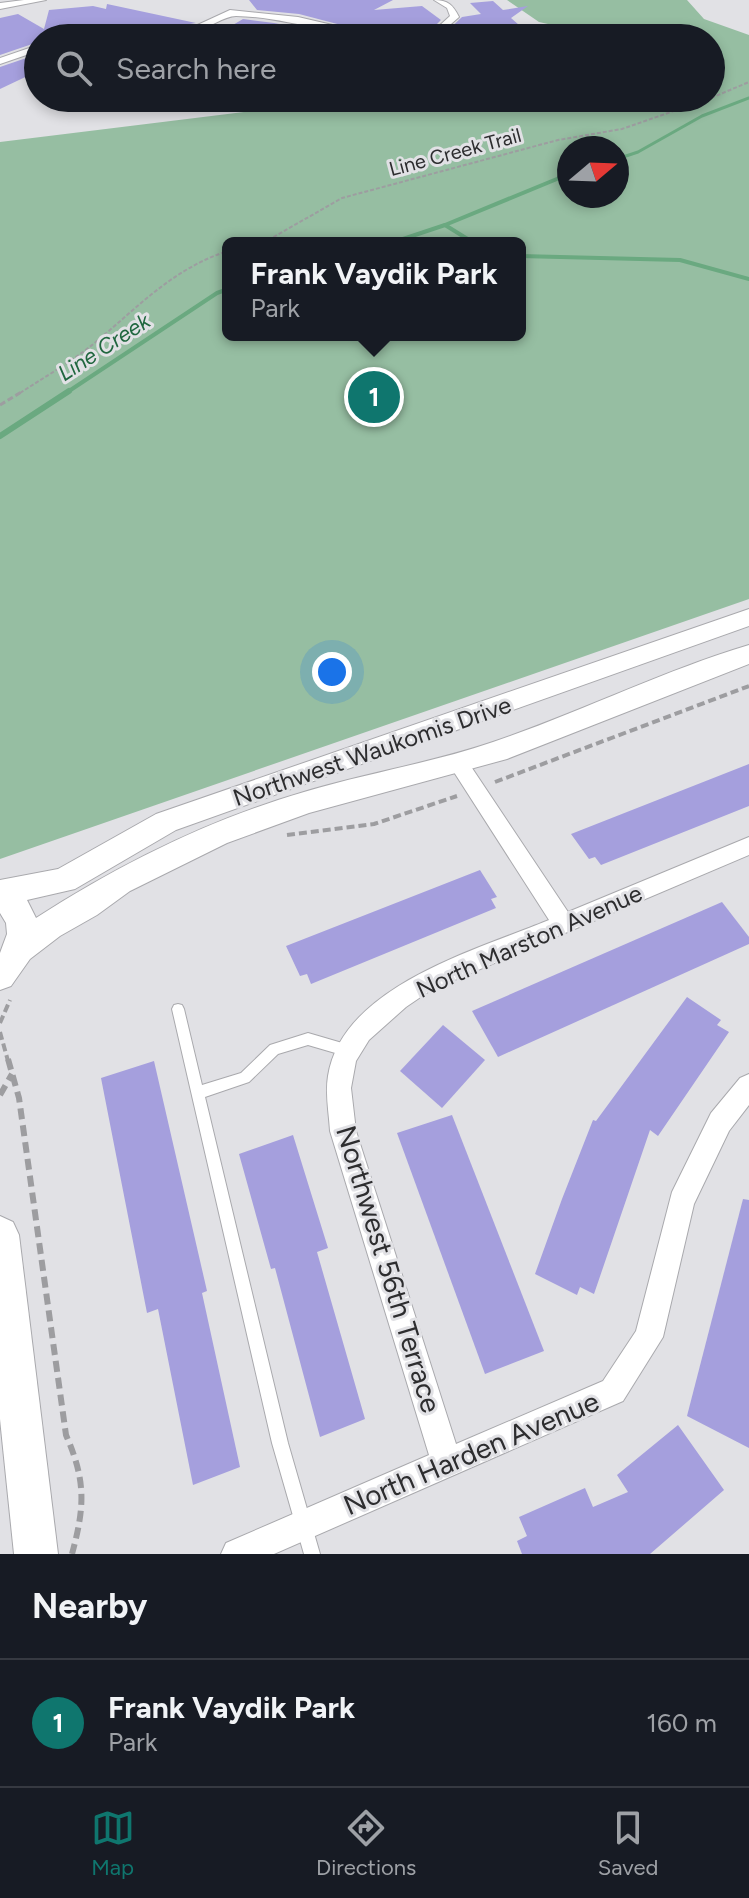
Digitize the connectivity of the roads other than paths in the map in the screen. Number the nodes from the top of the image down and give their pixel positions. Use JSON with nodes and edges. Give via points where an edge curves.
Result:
{"nodes":[{"id":1,"x":42,"y":0,"type":"edge"},
{"id":2,"x":223,"y":0,"type":"edge"},
{"id":3,"x":438,"y":0,"type":"edge"},
{"id":4,"x":0,"y":6,"type":"edge"},
{"id":5,"x":230,"y":13,"type":"junction"},
{"id":6,"x":212,"y":24,"type":"edge"},
{"id":7,"x":317,"y":24,"type":"edge"},
{"id":8,"x":447,"y":24,"type":"edge"},
{"id":9,"x":24,"y":53,"type":"edge"},
{"id":10,"x":0,"y":61,"type":"edge"},
{"id":11,"x":749,"y":617,"type":"edge"},
{"id":12,"x":749,"y":654,"type":"edge"},
{"id":13,"x":459,"y":764,"type":"junction"},
{"id":14,"x":749,"y":846,"type":"edge"},
{"id":15,"x":0,"y":894,"type":"edge"},
{"id":16,"x":564,"y":924,"type":"junction"},
{"id":17,"x":6,"y":970,"type":"edge"},
{"id":18,"x":178,"y":1009,"type":"dead end"},
{"id":19,"x":344,"y":1062,"type":"junction"},
{"id":20,"x":749,"y":1086,"type":"edge"},
{"id":21,"x":197,"y":1093,"type":"junction"},
{"id":22,"x":0,"y":1235,"type":"edge"},
{"id":23,"x":447,"y":1463,"type":"junction"},
{"id":24,"x":304,"y":1525,"type":"junction"},
{"id":25,"x":36,"y":1554,"type":"edge"},
{"id":26,"x":237,"y":1554,"type":"edge"},
{"id":27,"x":312,"y":1554,"type":"edge"}],
"edges":[{"from":1,"to":4,"type":"street"},
{"from":2,"to":5,"type":"street"},
{"from":3,"to":8,"type":"street","via":[[455,17]]},
{"from":5,"to":6,"type":"street"},
{"from":5,"to":7,"type":"street"},
{"from":9,"to":10,"type":"street"},
{"from":11,"to":15,"type":"main road","name":"Northwest Waukomis Drive","via":[[166,822],[64,880]]},
{"from":12,"to":13,"type":"main road","name":"Northwest Waukomis Drive"},
{"from":13,"to":16,"type":"street"},
{"from":13,"to":17,"type":"main road","name":"Northwest Waukomis Drive","via":[[305,803],[161,860],[49,926]]},
{"from":14,"to":16,"type":"street","name":"North Marston Avenue"},
{"from":15,"to":17,"type":"main road","via":[[20,915],[23,937]]},
{"from":16,"to":19,"type":"street","name":"North Marston Avenue","via":[[423,983],[377,1014]]},
{"from":18,"to":21,"type":"lane"},
{"from":19,"to":21,"type":"lane","via":[[308,1039],[274,1049],[245,1078]]},
{"from":19,"to":23,"type":"street","name":"Northwest 56th Terrace","via":[[343,1131]]},
{"from":20,"to":23,"type":"street","name":"North Harden Avenue","via":[[720,1122],[681,1201],[649,1337],[613,1391]]},
{"from":21,"to":24,"type":"lane"},
{"from":22,"to":25,"type":"main road"},
{"from":23,"to":24,"type":"street","name":"North Harden Avenue"},
{"from":24,"to":26,"type":"street","name":"North Harden Avenue"},
{"from":24,"to":27,"type":"lane"}]}
